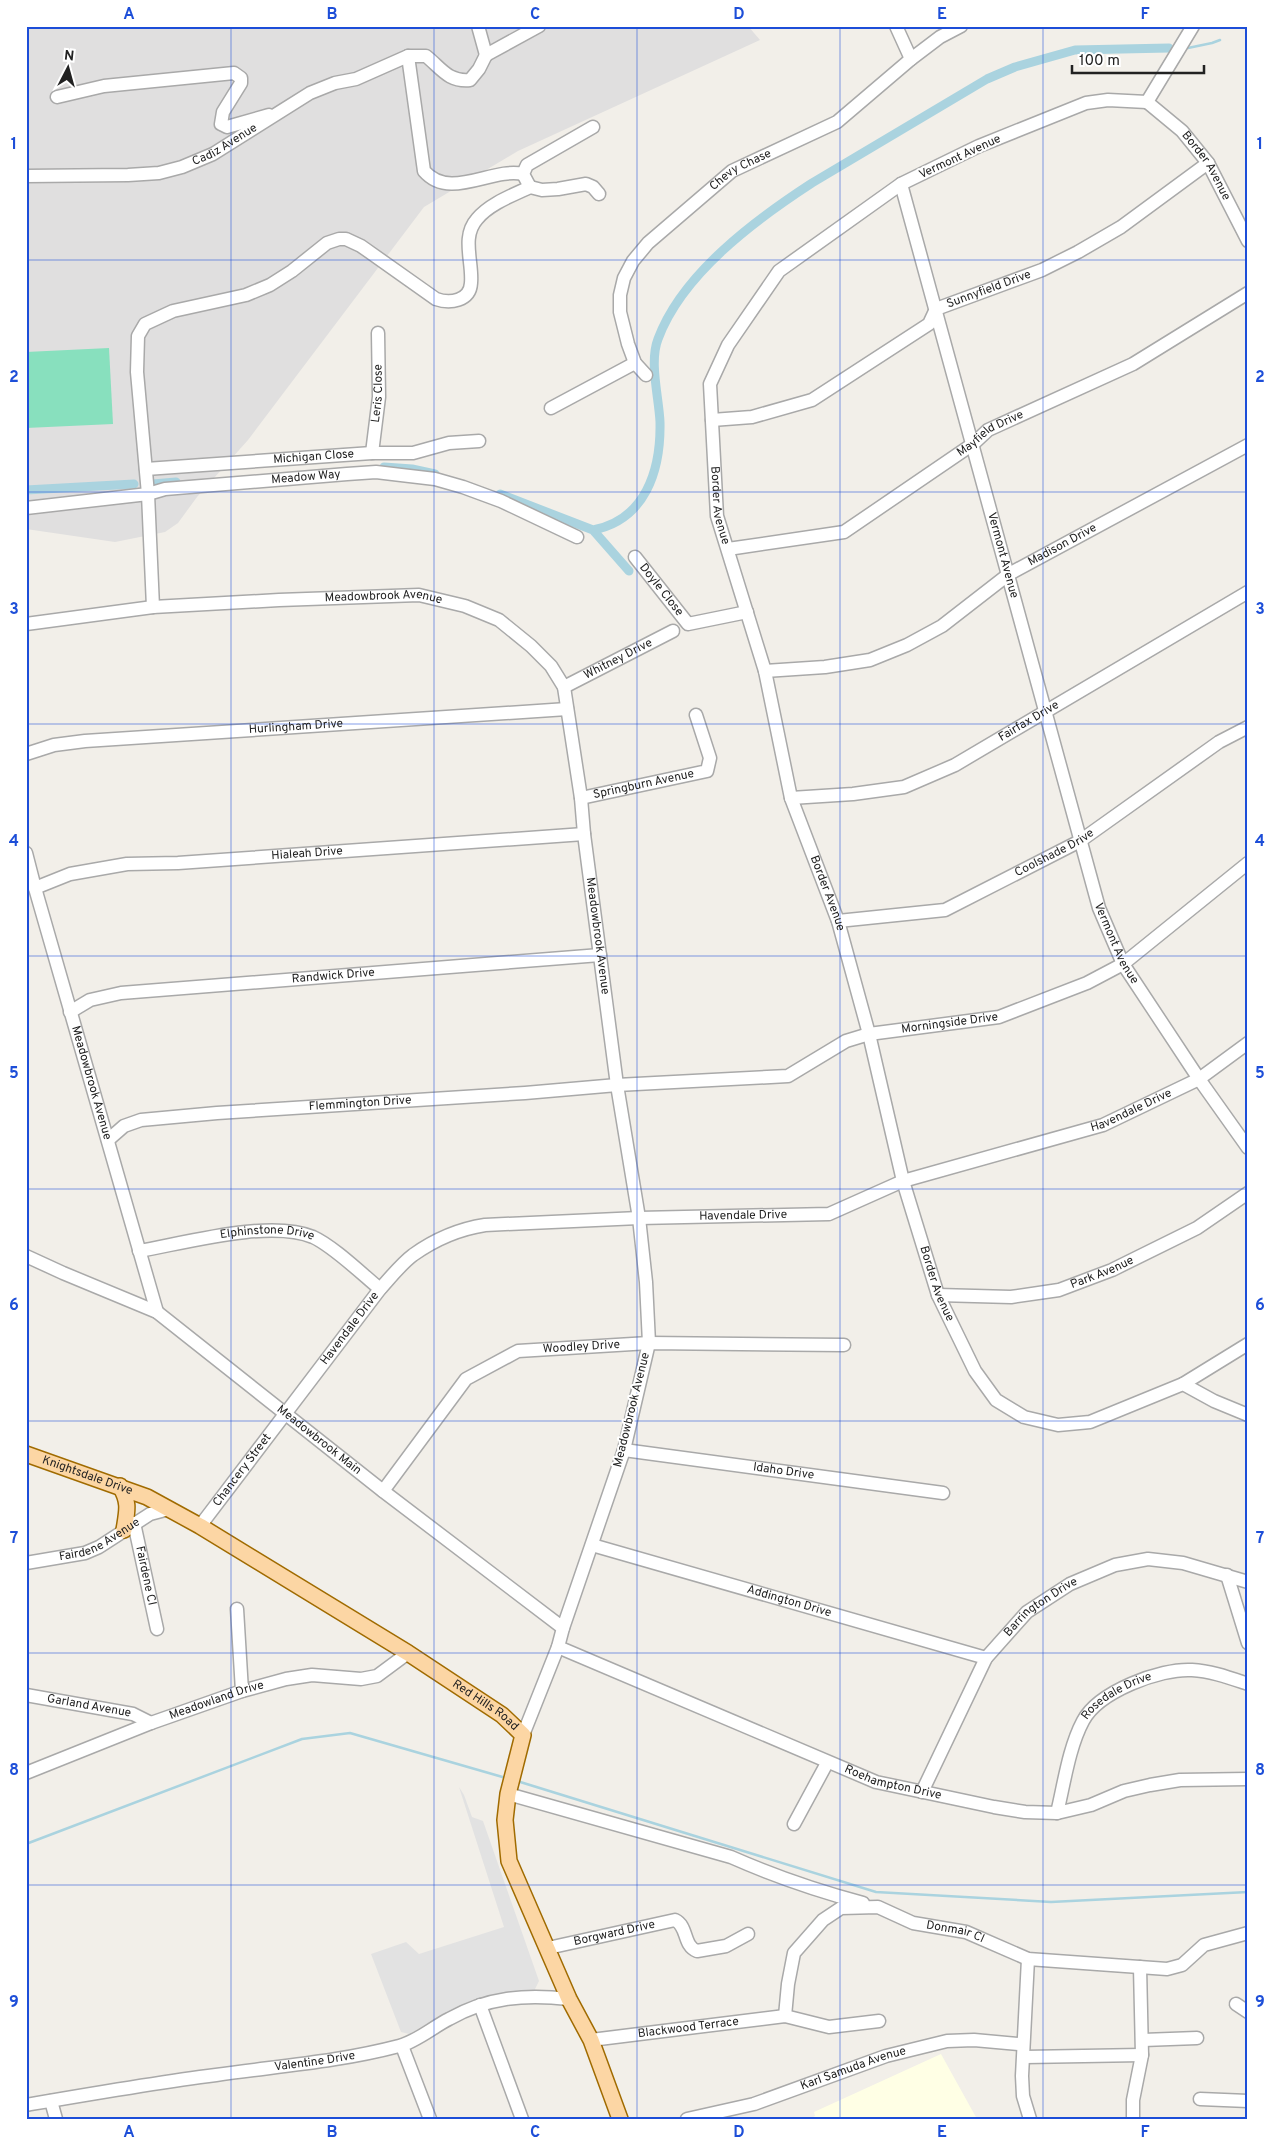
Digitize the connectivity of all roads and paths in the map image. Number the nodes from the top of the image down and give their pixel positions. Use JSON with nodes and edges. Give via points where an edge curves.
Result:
{"nodes":[{"id":1,"x":478,"y":26,"type":"edge"},
{"id":2,"x":539,"y":26,"type":"edge"},
{"id":3,"x":896,"y":26,"type":"edge"},
{"id":4,"x":961,"y":26,"type":"edge"},
{"id":5,"x":1193,"y":26,"type":"edge"},
{"id":6,"x":486,"y":54,"type":"junction"},
{"id":7,"x":408,"y":56,"type":"junction"},
{"id":8,"x":911,"y":59,"type":"junction"},
{"id":9,"x":57,"y":97,"type":"dead end"},
{"id":10,"x":1147,"y":102,"type":"junction"},
{"id":11,"x":281,"y":111,"type":"junction"},
{"id":12,"x":593,"y":127,"type":"dead end"},
{"id":13,"x":1208,"y":163,"type":"junction"},
{"id":14,"x":523,"y":174,"type":"junction"},
{"id":15,"x":26,"y":176,"type":"edge"},
{"id":16,"x":901,"y":184,"type":"junction"},
{"id":17,"x":530,"y":187,"type":"junction"},
{"id":18,"x":599,"y":194,"type":"dead end"},
{"id":19,"x":1248,"y":241,"type":"edge"},
{"id":20,"x":1248,"y":293,"type":"edge"},
{"id":21,"x":936,"y":309,"type":"junction"},
{"id":22,"x":378,"y":333,"type":"dead end"},
{"id":23,"x":635,"y":363,"type":"junction"},
{"id":24,"x":646,"y":375,"type":"dead end"},
{"id":25,"x":552,"y":408,"type":"dead end"},
{"id":26,"x":712,"y":420,"type":"junction"},
{"id":27,"x":479,"y":441,"type":"dead end"},
{"id":28,"x":973,"y":444,"type":"junction"},
{"id":29,"x":1248,"y":445,"type":"edge"},
{"id":30,"x":372,"y":453,"type":"junction"},
{"id":31,"x":146,"y":469,"type":"junction"},
{"id":32,"x":148,"y":494,"type":"junction"},
{"id":33,"x":26,"y":508,"type":"edge"},
{"id":34,"x":577,"y":537,"type":"dead end"},
{"id":35,"x":728,"y":549,"type":"junction"},
{"id":36,"x":635,"y":557,"type":"dead end"},
{"id":37,"x":1008,"y":574,"type":"junction"},
{"id":38,"x":1248,"y":592,"type":"edge"},
{"id":39,"x":153,"y":607,"type":"junction"},
{"id":40,"x":747,"y":612,"type":"junction"},
{"id":41,"x":26,"y":624,"type":"edge"},
{"id":42,"x":673,"y":631,"type":"dead end"},
{"id":43,"x":765,"y":671,"type":"junction"},
{"id":44,"x":564,"y":687,"type":"junction"},
{"id":45,"x":567,"y":709,"type":"junction"},
{"id":46,"x":1045,"y":711,"type":"junction"},
{"id":47,"x":696,"y":715,"type":"dead end"},
{"id":48,"x":1248,"y":727,"type":"edge"},
{"id":49,"x":26,"y":754,"type":"edge"},
{"id":50,"x":581,"y":798,"type":"junction"},
{"id":51,"x":791,"y":798,"type":"junction"},
{"id":52,"x":584,"y":834,"type":"junction"},
{"id":53,"x":1080,"y":841,"type":"junction"},
{"id":54,"x":26,"y":853,"type":"edge"},
{"id":55,"x":1248,"y":863,"type":"edge"},
{"id":56,"x":35,"y":888,"type":"junction"},
{"id":57,"x":838,"y":921,"type":"junction"},
{"id":58,"x":600,"y":955,"type":"junction"},
{"id":59,"x":1123,"y":964,"type":"junction"},
{"id":60,"x":70,"y":1012,"type":"junction"},
{"id":61,"x":869,"y":1034,"type":"junction"},
{"id":62,"x":1248,"y":1043,"type":"edge"},
{"id":63,"x":1199,"y":1079,"type":"junction"},
{"id":64,"x":617,"y":1085,"type":"junction"},
{"id":65,"x":108,"y":1140,"type":"junction"},
{"id":66,"x":1248,"y":1148,"type":"edge"},
{"id":67,"x":903,"y":1181,"type":"junction"},
{"id":68,"x":1248,"y":1192,"type":"edge"},
{"id":69,"x":639,"y":1218,"type":"junction"},
{"id":70,"x":139,"y":1251,"type":"junction"},
{"id":71,"x":26,"y":1256,"type":"edge"},
{"id":72,"x":380,"y":1289,"type":"junction"},
{"id":73,"x":938,"y":1295,"type":"junction"},
{"id":74,"x":158,"y":1312,"type":"junction"},
{"id":75,"x":649,"y":1343,"type":"junction"},
{"id":76,"x":1248,"y":1344,"type":"edge"},
{"id":77,"x":844,"y":1345,"type":"dead end"},
{"id":78,"x":1183,"y":1384,"type":"junction"},
{"id":79,"x":285,"y":1414,"type":"junction"},
{"id":80,"x":1248,"y":1415,"type":"edge"},
{"id":81,"x":624,"y":1450,"type":"junction"},
{"id":82,"x":26,"y":1454,"type":"edge"},
{"id":83,"x":120,"y":1486,"type":"junction"},
{"id":84,"x":382,"y":1491,"type":"junction"},
{"id":85,"x":944,"y":1493,"type":"dead end"},
{"id":86,"x":148,"y":1497,"type":"joint"},
{"id":87,"x":169,"y":1509,"type":"junction"},
{"id":88,"x":200,"y":1526,"type":"junction"},
{"id":89,"x":129,"y":1527,"type":"junction"},
{"id":90,"x":592,"y":1545,"type":"junction"},
{"id":91,"x":26,"y":1563,"type":"edge"},
{"id":92,"x":1228,"y":1575,"type":"junction"},
{"id":93,"x":1248,"y":1582,"type":"edge"},
{"id":94,"x":237,"y":1609,"type":"dead end"},
{"id":95,"x":562,"y":1628,"type":"junction"},
{"id":96,"x":157,"y":1629,"type":"dead end"},
{"id":97,"x":1248,"y":1643,"type":"edge"},
{"id":98,"x":558,"y":1647,"type":"junction"},
{"id":99,"x":408,"y":1653,"type":"junction"},
{"id":100,"x":986,"y":1658,"type":"junction"},
{"id":101,"x":1248,"y":1684,"type":"edge"},
{"id":102,"x":242,"y":1691,"type":"junction"},
{"id":103,"x":26,"y":1695,"type":"edge"},
{"id":104,"x":151,"y":1723,"type":"junction"},
{"id":105,"x":524,"y":1735,"type":"junction"},
{"id":106,"x":827,"y":1763,"type":"junction"},
{"id":107,"x":26,"y":1773,"type":"edge"},
{"id":108,"x":1248,"y":1778,"type":"edge"},
{"id":109,"x":922,"y":1792,"type":"junction"},
{"id":110,"x":508,"y":1793,"type":"junction"},
{"id":111,"x":1057,"y":1813,"type":"junction"},
{"id":112,"x":794,"y":1824,"type":"dead end"},
{"id":113,"x":878,"y":1907,"type":"junction"},
{"id":114,"x":1248,"y":1933,"type":"edge"},
{"id":115,"x":748,"y":1934,"type":"dead end"},
{"id":116,"x":548,"y":1948,"type":"junction"},
{"id":117,"x":1028,"y":1958,"type":"junction"},
{"id":118,"x":1140,"y":1967,"type":"junction"},
{"id":119,"x":569,"y":1999,"type":"junction"},
{"id":120,"x":1236,"y":2004,"type":"dead end"},
{"id":121,"x":480,"y":2005,"type":"junction"},
{"id":122,"x":1248,"y":2012,"type":"edge"},
{"id":123,"x":785,"y":2016,"type":"junction"},
{"id":124,"x":879,"y":2021,"type":"dead end"},
{"id":125,"x":1197,"y":2038,"type":"dead end"},
{"id":126,"x":591,"y":2040,"type":"junction"},
{"id":127,"x":1143,"y":2040,"type":"junction"},
{"id":128,"x":402,"y":2046,"type":"junction"},
{"id":129,"x":1024,"y":2051,"type":"junction"},
{"id":130,"x":1142,"y":2055,"type":"junction"},
{"id":131,"x":1200,"y":2099,"type":"dead end"},
{"id":132,"x":52,"y":2101,"type":"junction"},
{"id":133,"x":1248,"y":2101,"type":"edge"},
{"id":134,"x":26,"y":2105,"type":"edge"},
{"id":135,"x":56,"y":2119,"type":"edge"},
{"id":136,"x":430,"y":2119,"type":"edge"},
{"id":137,"x":522,"y":2119,"type":"edge"},
{"id":138,"x":620,"y":2119,"type":"edge"},
{"id":139,"x":687,"y":2119,"type":"edge"},
{"id":140,"x":1030,"y":2119,"type":"edge"},
{"id":141,"x":1133,"y":2119,"type":"edge"}],
"edges":[{"from":1,"to":6,"type":"street"},
{"from":2,"to":6,"type":"street"},
{"from":3,"to":8,"type":"street"},
{"from":4,"to":8,"type":"street","name":"Chevy Chase"},
{"from":5,"to":10,"type":"street"},
{"from":6,"to":7,"type":"street","via":[[470,80],[460,81],[451,79],[426,56]]},
{"from":7,"to":11,"type":"street","name":"Cadiz Avenue","via":[[356,79],[310,93]]},
{"from":7,"to":14,"type":"street","via":[[424,171],[446,183],[473,182],[508,173]]},
{"from":8,"to":23,"type":"street","name":"Chevy Chase","via":[[837,122],[732,171],[648,243],[624,278],[620,295],[622,320]]},
{"from":9,"to":11,"type":"street","via":[[104,86],[234,73],[241,78],[241,83],[223,112],[221,124],[227,127]]},
{"from":10,"to":13,"type":"street","name":"Border Avenue","via":[[1182,131]]},
{"from":10,"to":16,"type":"street","name":"Vermont Avenue","via":[[1086,102],[979,146]]},
{"from":11,"to":15,"type":"street","name":"Cadiz Avenue","via":[[213,154],[159,173]]},
{"from":12,"to":14,"type":"street","via":[[527,165]]},
{"from":13,"to":19,"type":"street","name":"Border Avenue"},
{"from":13,"to":21,"type":"street","name":"Sunnyfield Drive","via":[[1121,227],[1078,252],[1042,270]]},
{"from":14,"to":17,"type":"street"},
{"from":16,"to":21,"type":"street","name":"Vermont Avenue"},
{"from":16,"to":26,"type":"street","name":"Border Avenue","via":[[779,271],[718,365],[710,384]]},
{"from":17,"to":18,"type":"street","via":[[542,190],[586,184]]},
{"from":17,"to":31,"type":"street","via":[[476,219],[469,233],[471,283],[461,299],[452,302],[436,299],[361,246],[339,239],[327,243],[270,285],[246,295],[173,311],[145,324],[138,336],[137,372]]},
{"from":20,"to":28,"type":"street","name":"Mayfield Drive","via":[[1133,364],[988,430]]},
{"from":21,"to":26,"type":"street","name":"Sunnyfield Drive","via":[[929,324],[812,400],[752,417]]},
{"from":21,"to":28,"type":"street","name":"Vermont Avenue"},
{"from":22,"to":30,"type":"street","name":"Leris Close","via":[[379,397]]},
{"from":23,"to":24,"type":"street","name":"Chevy Chase"},
{"from":23,"to":25,"type":"street"},
{"from":26,"to":35,"type":"street","name":"Border Avenue","via":[[717,516]]},
{"from":27,"to":30,"type":"street","name":"Michigan Close","via":[[449,443],[413,453]]},
{"from":28,"to":35,"type":"street","name":"Mayfield Drive","via":[[844,532]]},
{"from":28,"to":37,"type":"street","name":"Vermont Avenue"},
{"from":29,"to":37,"type":"street","name":"Madison Drive"},
{"from":30,"to":31,"type":"street","name":"Michigan Close"},
{"from":31,"to":32,"type":"street"},
{"from":32,"to":33,"type":"street","name":"Meadow Way"},
{"from":32,"to":34,"type":"street","name":"Meadow Way","via":[[376,472],[435,479],[463,487]]},
{"from":32,"to":39,"type":"street"},
{"from":35,"to":40,"type":"street","name":"Border Avenue"},
{"from":36,"to":40,"type":"street","name":"Doyle Close","via":[[688,624]]},
{"from":37,"to":43,"type":"street","name":"Madison Drive","via":[[942,626],[870,660]]},
{"from":37,"to":46,"type":"street","name":"Vermont Avenue"},
{"from":38,"to":46,"type":"street","name":"Fairfax Drive"},
{"from":39,"to":41,"type":"street","name":"Meadowbrook Avenue"},
{"from":39,"to":44,"type":"street","name":"Meadowbrook Avenue","via":[[419,595],[465,606],[499,620],[551,666]]},
{"from":40,"to":43,"type":"street","name":"Border Avenue"},
{"from":42,"to":44,"type":"street","name":"Whitney Drive"},
{"from":43,"to":51,"type":"street","name":"Border Avenue"},
{"from":44,"to":45,"type":"street","name":"Meadowbrook Avenue"},
{"from":45,"to":49,"type":"street","name":"Hurlingham Drive","via":[[85,741],[54,745]]},
{"from":45,"to":50,"type":"street","name":"Meadowbrook Avenue"},
{"from":46,"to":51,"type":"street","name":"Fairfax Drive","via":[[955,765],[904,787]]},
{"from":46,"to":53,"type":"street","name":"Vermont Avenue"},
{"from":47,"to":50,"type":"street","name":"Springburn Avenue","via":[[710,758],[707,771]]},
{"from":48,"to":53,"type":"street","name":"Coolshade Drive","via":[[1219,742]]},
{"from":50,"to":52,"type":"street","name":"Meadowbrook Avenue"},
{"from":51,"to":57,"type":"street","name":"Border Avenue"},
{"from":52,"to":56,"type":"street","name":"Hialeah Drive","via":[[127,864],[70,874]]},
{"from":52,"to":58,"type":"street","name":"Meadowbrook Avenue"},
{"from":53,"to":57,"type":"street","name":"Coolshade Drive","via":[[945,910]]},
{"from":53,"to":59,"type":"street","name":"Vermont Avenue","via":[[1099,908]]},
{"from":54,"to":56,"type":"street","name":"Meadowbrook Avenue"},
{"from":55,"to":59,"type":"street","name":"Morningside Drive"},
{"from":56,"to":60,"type":"street","name":"Meadowbrook Avenue"},
{"from":57,"to":61,"type":"street","name":"Border Avenue"},
{"from":58,"to":60,"type":"street","name":"Randwick Drive","via":[[121,993],[90,1000]]},
{"from":58,"to":64,"type":"street","name":"Meadowbrook Avenue"},
{"from":59,"to":61,"type":"street","name":"Morningside Drive","via":[[1087,983],[999,1017]]},
{"from":59,"to":63,"type":"street","name":"Vermont Avenue"},
{"from":60,"to":65,"type":"street","name":"Meadowbrook Avenue"},
{"from":61,"to":64,"type":"street","name":"Morningside Drive","via":[[846,1041],[788,1076]]},
{"from":61,"to":67,"type":"street","name":"Border Avenue"},
{"from":62,"to":63,"type":"street","name":"Havendale Drive"},
{"from":63,"to":66,"type":"street","name":"Vermont Avenue"},
{"from":63,"to":67,"type":"street","name":"Havendale Drive","via":[[1103,1125]]},
{"from":64,"to":65,"type":"street","name":"Flemmington Drive","via":[[141,1120],[124,1126]]},
{"from":64,"to":69,"type":"street","name":"Meadowbrook Avenue"},
{"from":65,"to":70,"type":"street","name":"Meadowbrook Avenue"},
{"from":67,"to":69,"type":"street","name":"Havendale Drive","via":[[829,1214]]},
{"from":67,"to":73,"type":"street","name":"Border Avenue"},
{"from":68,"to":73,"type":"street","name":"Park Avenue","via":[[1197,1228],[1112,1270],[1059,1290],[1011,1297]]},
{"from":69,"to":72,"type":"street","name":"Havendale Drive","via":[[469,1228],[440,1239],[411,1256]]},
{"from":69,"to":75,"type":"street","name":"Meadowbrook Avenue"},
{"from":70,"to":72,"type":"street","name":"Elphinstone Drive","via":[[265,1231],[297,1233],[322,1243]]},
{"from":70,"to":74,"type":"street","name":"Meadowbrook Avenue"},
{"from":71,"to":74,"type":"street","name":"Meadowbrook Main"},
{"from":72,"to":79,"type":"street","name":"Havendale Drive"},
{"from":73,"to":78,"type":"street","name":"Border Avenue","via":[[975,1371],[990,1393],[1024,1417],[1058,1425],[1090,1422]]},
{"from":74,"to":79,"type":"street","name":"Meadowbrook Main"},
{"from":75,"to":77,"type":"street","name":"Woodley Drive"},
{"from":75,"to":81,"type":"street","name":"Meadowbrook Avenue"},
{"from":75,"to":84,"type":"street","name":"Woodley Drive","via":[[518,1351],[493,1362],[466,1379]]},
{"from":76,"to":78,"type":"street","name":"Border Avenue"},
{"from":78,"to":80,"type":"street"},
{"from":79,"to":84,"type":"street","name":"Meadowbrook Main"},
{"from":79,"to":88,"type":"street","name":"Chancery Street"},
{"from":81,"to":85,"type":"street","name":"Idaho Drive"},
{"from":81,"to":90,"type":"street","name":"Meadowbrook Avenue"},
{"from":82,"to":83,"type":"main road","name":"Knightsdale Drive"},
{"from":83,"to":86,"type":"main road","name":"Knightsdale Drive"},
{"from":83,"to":89,"type":"main road","via":[[128,1504]]},
{"from":84,"to":95,"type":"street","name":"Meadowbrook Main"},
{"from":86,"to":87,"type":"main road","name":"Red Hills Road"},
{"from":87,"to":88,"type":"main road","name":"Red Hills Road"},
{"from":87,"to":89,"type":"street","name":"Fairdene Avenue","via":[[150,1514]]},
{"from":88,"to":99,"type":"main road","name":"Red Hills Road"},
{"from":89,"to":91,"type":"street","name":"Fairdene Avenue","via":[[85,1553]]},
{"from":89,"to":96,"type":"street","name":"Fairdene Cl"},
{"from":90,"to":95,"type":"street","name":"Meadowbrook Avenue"},
{"from":90,"to":100,"type":"street","name":"Addington Drive"},
{"from":92,"to":93,"type":"street","name":"Barrington Drive"},
{"from":92,"to":97,"type":"street"},
{"from":92,"to":100,"type":"street","name":"Barrington Drive","via":[[1183,1563],[1148,1559],[1115,1565],[1070,1584],[1027,1612]]},
{"from":94,"to":102,"type":"street"},
{"from":95,"to":98,"type":"street","name":"Meadowbrook Avenue"},
{"from":98,"to":105,"type":"street","name":"Meadowbrook Avenue"},
{"from":98,"to":106,"type":"street","name":"Roehampton Drive"},
{"from":99,"to":102,"type":"street","name":"Meadowland Drive","via":[[377,1676],[361,1679],[312,1675]]},
{"from":99,"to":105,"type":"main road","name":"Red Hills Road","via":[[502,1715]]},
{"from":100,"to":109,"type":"street","name":"Barrington Drive"},
{"from":101,"to":111,"type":"street","name":"Rosedale Drive","via":[[1193,1670],[1173,1671],[1139,1682],[1097,1703],[1083,1720],[1076,1738]]},
{"from":102,"to":104,"type":"street","name":"Meadowland Drive"},
{"from":103,"to":104,"type":"street","name":"Garland Avenue","via":[[133,1714]]},
{"from":104,"to":107,"type":"street","name":"Meadowland Drive"},
{"from":105,"to":110,"type":"main road","name":"Red Hills Road"},
{"from":106,"to":109,"type":"street","name":"Roehampton Drive","via":[[876,1782]]},
{"from":106,"to":112,"type":"street"},
{"from":108,"to":111,"type":"street","name":"Roehampton Drive","via":[[1180,1780],[1150,1785]]},
{"from":109,"to":111,"type":"street","name":"Roehampton Drive","via":[[1025,1812]]},
{"from":110,"to":113,"type":"street","via":[[731,1857],[817,1891]]},
{"from":110,"to":116,"type":"main road","name":"Red Hills Road","via":[[505,1820],[509,1861]]},
{"from":113,"to":117,"type":"street","name":"Donmair Cl","via":[[914,1923],[966,1932]]},
{"from":113,"to":123,"type":"street","name":"Donmair Cl","via":[[841,1908],[823,1920],[794,1953]]},
{"from":114,"to":118,"type":"street","name":"Donmair Cl","via":[[1204,1945],[1182,1965],[1167,1969]]},
{"from":115,"to":116,"type":"street","name":"Borgward Drive","via":[[726,1946],[697,1951],[690,1946],[679,1922],[671,1920]]},
{"from":116,"to":119,"type":"main road","name":"Red Hills Road"},
{"from":117,"to":118,"type":"street","name":"Donmair Cl"},
{"from":117,"to":129,"type":"street"},
{"from":118,"to":127,"type":"street"},
{"from":119,"to":121,"type":"street","name":"Valentine Drive","via":[[533,1995]]},
{"from":119,"to":126,"type":"main road","name":"Red Hills Road"},
{"from":120,"to":122,"type":"street"},
{"from":121,"to":128,"type":"street","name":"Valentine Drive"},
{"from":121,"to":137,"type":"street"},
{"from":123,"to":124,"type":"street","via":[[829,2027]]},
{"from":123,"to":126,"type":"street","name":"Blackwood Terrace"},
{"from":125,"to":127,"type":"street"},
{"from":126,"to":138,"type":"main road","name":"Red Hills Road"},
{"from":127,"to":130,"type":"street"},
{"from":128,"to":132,"type":"street","name":"Valentine Drive","via":[[327,2062],[216,2075]]},
{"from":128,"to":136,"type":"street"},
{"from":129,"to":130,"type":"street","name":"Karl Samuda Avenue"},
{"from":129,"to":139,"type":"street","name":"Karl Samuda Avenue","via":[[1018,2044],[947,2040],[886,2056],[754,2104]]},
{"from":129,"to":140,"type":"street","via":[[1023,2096]]},
{"from":130,"to":141,"type":"street","via":[[1133,2100]]},
{"from":131,"to":133,"type":"street"},
{"from":132,"to":134,"type":"street","name":"Valentine Drive"},
{"from":132,"to":135,"type":"street"}]}
